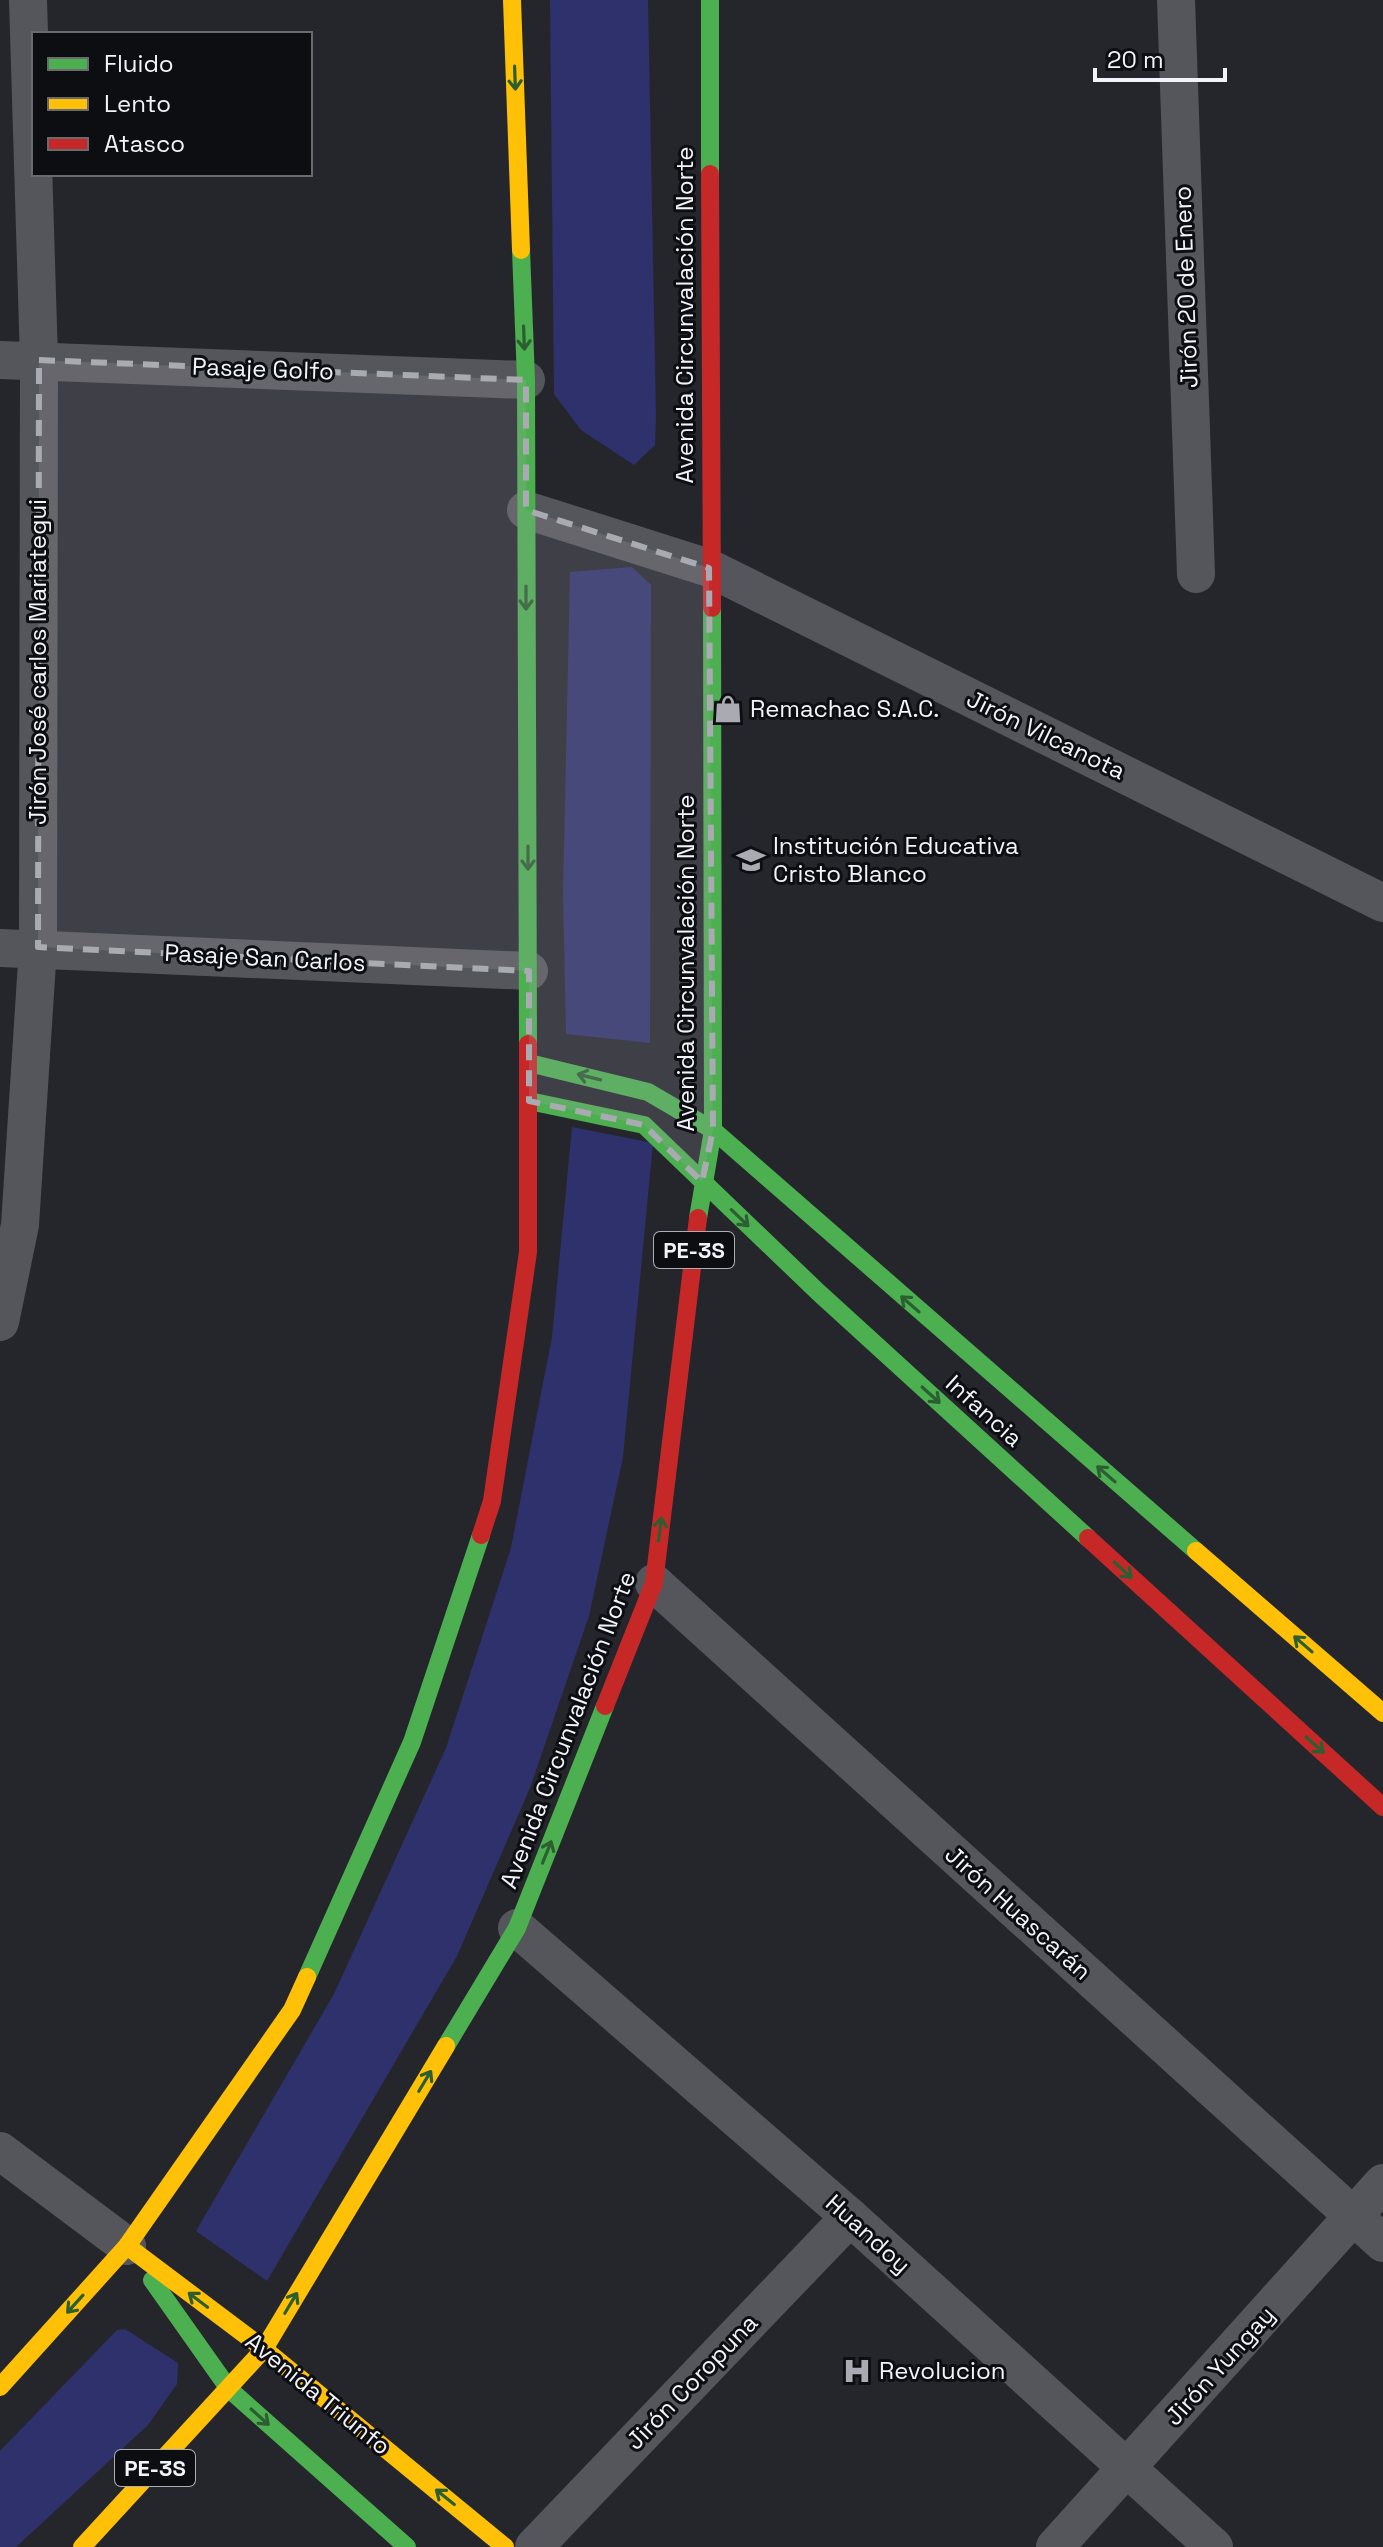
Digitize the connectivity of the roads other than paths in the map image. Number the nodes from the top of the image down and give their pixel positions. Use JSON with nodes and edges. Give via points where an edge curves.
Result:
{"nodes":[{"id":1,"x":28,"y":0,"type":"edge"},
{"id":2,"x":512,"y":0,"type":"edge"},
{"id":3,"x":710,"y":0,"type":"edge"},
{"id":4,"x":1176,"y":0,"type":"edge"},
{"id":5,"x":32,"y":131,"type":"edge"},
{"id":6,"x":33,"y":176,"type":"edge"},
{"id":7,"x":0,"y":360,"type":"edge"},
{"id":8,"x":39,"y":360,"type":"junction"},
{"id":9,"x":526,"y":380,"type":"junction"},
{"id":10,"x":526,"y":510,"type":"junction"},
{"id":11,"x":709,"y":568,"type":"junction"},
{"id":12,"x":1196,"y":574,"type":"dead end"},
{"id":13,"x":1383,"y":903,"type":"edge"},
{"id":14,"x":38,"y":947,"type":"junction"},
{"id":15,"x":0,"y":948,"type":"edge"},
{"id":16,"x":529,"y":971,"type":"junction"},
{"id":17,"x":529,"y":1063,"type":"junction"},
{"id":18,"x":529,"y":1101,"type":"junction"},
{"id":19,"x":713,"y":1130,"type":"junction"},
{"id":20,"x":702,"y":1182,"type":"junction"},
{"id":21,"x":0,"y":1322,"type":"edge"},
{"id":22,"x":654,"y":1583,"type":"junction"},
{"id":23,"x":1383,"y":1713,"type":"edge"},
{"id":24,"x":1383,"y":1807,"type":"edge"},
{"id":25,"x":517,"y":1928,"type":"junction"},
{"id":26,"x":0,"y":2151,"type":"edge"},
{"id":27,"x":1383,"y":2183,"type":"edge"},
{"id":28,"x":1353,"y":2215,"type":"junction"},
{"id":29,"x":850,"y":2217,"type":"junction"},
{"id":30,"x":1383,"y":2243,"type":"edge"},
{"id":31,"x":127,"y":2246,"type":"junction"},
{"id":32,"x":264,"y":2349,"type":"junction"},
{"id":33,"x":0,"y":2387,"type":"edge"},
{"id":34,"x":229,"y":2389,"type":"junction"},
{"id":35,"x":1127,"y":2470,"type":"junction"},
{"id":36,"x":350,"y":2499,"type":"junction"},
{"id":37,"x":82,"y":2547,"type":"edge"},
{"id":38,"x":374,"y":2547,"type":"edge"},
{"id":39,"x":407,"y":2547,"type":"edge"},
{"id":40,"x":505,"y":2547,"type":"edge"},
{"id":41,"x":534,"y":2547,"type":"edge"},
{"id":42,"x":1055,"y":2547,"type":"edge"},
{"id":43,"x":1214,"y":2547,"type":"edge"}],
"edges":[{"from":1,"to":5,"type":"street","name":"Jirón José carlos Mariategui"},
{"from":2,"to":9,"type":"main road","one_way":true},
{"from":3,"to":11,"type":"main road","name":"Avenida Circunvalación Norte","number":"PE-3S"},
{"from":4,"to":12,"type":"street","name":"Jirón 20 de Enero"},
{"from":6,"to":8,"type":"street","name":"Jirón José carlos Mariategui"},
{"from":7,"to":8,"type":"street","name":"Pasaje Golfo"},
{"from":8,"to":9,"type":"street","name":"Pasaje Golfo"},
{"from":8,"to":14,"type":"street","name":"Jirón José carlos Mariategui"},
{"from":9,"to":10,"type":"main road"},
{"from":10,"to":11,"type":"street","name":"Jirón Vilcanota"},
{"from":10,"to":16,"type":"main road","one_way":true},
{"from":11,"to":13,"type":"street","name":"Jirón Vilcanota"},
{"from":11,"to":19,"type":"main road","name":"Avenida Circunvalación Norte","number":"PE-3S"},
{"from":14,"to":15,"type":"street","name":"Pasaje San Carlos"},
{"from":14,"to":16,"type":"street","name":"Pasaje San Carlos"},
{"from":14,"to":21,"type":"street","name":"Jirón José carlos Mariategui","via":[[20,1225]]},
{"from":16,"to":17,"type":"main road"},
{"from":17,"to":18,"type":"main road"},
{"from":19,"to":17,"type":"main road","name":"Infancia","one_way":true,"via":[[648,1092]]},
{"from":18,"to":20,"type":"main road","name":"Infancia","via":[[644,1125]]},
{"from":18,"to":31,"type":"main road","via":[[528,1252],[492,1501],[412,1742],[292,2010]]},
{"from":19,"to":20,"type":"main road","name":"Avenida Circunvalación Norte","number":"PE-3S"},
{"from":23,"to":19,"type":"main road","name":"Infancia","one_way":true},
{"from":22,"to":20,"type":"main road","name":"Avenida Circunvalación Norte","number":"PE-3S","one_way":true},
{"from":20,"to":24,"type":"main road","name":"Infancia","one_way":true},
{"from":25,"to":22,"type":"main road","name":"Avenida Circunvalación Norte","number":"PE-3S","one_way":true},
{"from":22,"to":28,"type":"street","name":"Jirón Huascarán"},
{"from":25,"to":29,"type":"street","name":"Huandoy"},
{"from":32,"to":25,"type":"main road","name":"Avenida Circunvalación Norte","number":"PE-3S","one_way":true},
{"from":26,"to":31,"type":"street","name":"Avenida Triunfo"},
{"from":27,"to":28,"type":"street","name":"Jirón Yungay"},
{"from":28,"to":30,"type":"street","name":"Jirón Huascarán"},
{"from":28,"to":35,"type":"street","name":"Jirón Yungay"},
{"from":29,"to":35,"type":"street","name":"Huandoy"},
{"from":29,"to":41,"type":"street","name":"Jirón Coropuna"},
{"from":32,"to":31,"type":"main road","name":"Avenida Triunfo","one_way":true},
{"from":31,"to":33,"type":"main road","one_way":true},
{"from":31,"to":34,"type":"main road","name":"Avenida Triunfo"},
{"from":32,"to":34,"type":"main road","name":"Avenida Circunvalación Norte","number":"PE-3S"},
{"from":40,"to":32,"type":"main road","name":"Avenida Triunfo","one_way":true},
{"from":34,"to":36,"type":"main road","name":"Avenida Triunfo","one_way":true},
{"from":34,"to":37,"type":"main road","number":"PE-3S"},
{"from":35,"to":42,"type":"street","name":"Jirón Yungay"},
{"from":35,"to":43,"type":"street","name":"Huandoy"},
{"from":36,"to":38,"type":"street"},
{"from":36,"to":39,"type":"main road","name":"Avenida Triunfo"}]}
